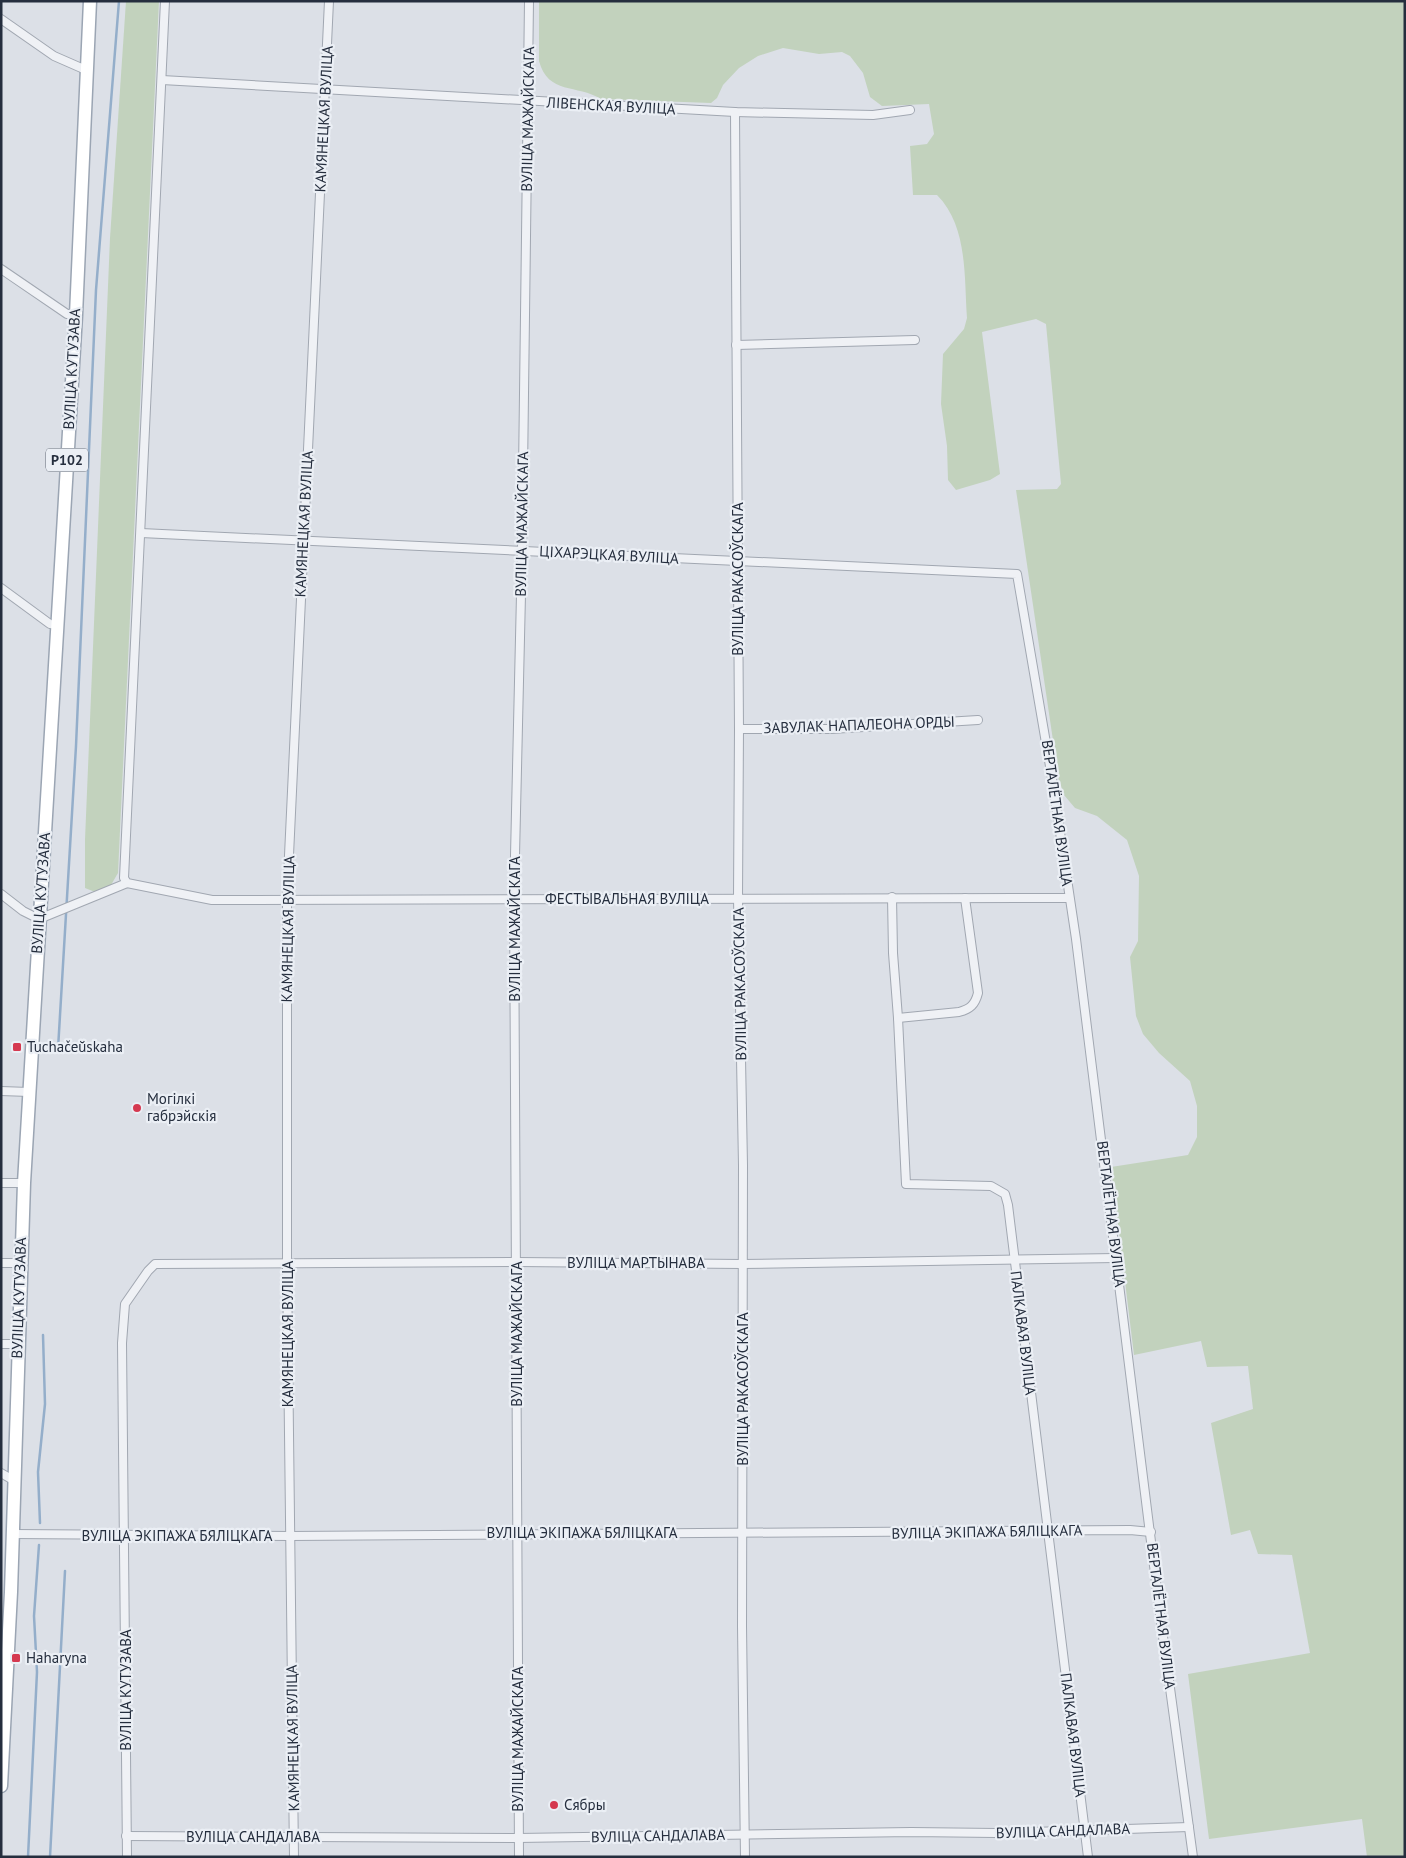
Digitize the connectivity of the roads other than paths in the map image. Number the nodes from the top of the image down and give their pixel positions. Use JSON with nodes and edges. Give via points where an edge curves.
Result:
{"nodes":[{"id":1,"x":90,"y":1,"type":"edge"},
{"id":2,"x":165,"y":1,"type":"edge"},
{"id":3,"x":329,"y":1,"type":"edge"},
{"id":4,"x":529,"y":1,"type":"edge"},
{"id":5,"x":1,"y":19,"type":"edge"},
{"id":6,"x":86,"y":70,"type":"junction"},
{"id":7,"x":162,"y":80,"type":"junction"},
{"id":8,"x":325,"y":89,"type":"junction"},
{"id":9,"x":528,"y":102,"type":"junction"},
{"id":10,"x":910,"y":110,"type":"dead end"},
{"id":11,"x":735,"y":112,"type":"junction"},
{"id":12,"x":1,"y":269,"type":"edge"},
{"id":13,"x":76,"y":315,"type":"junction"},
{"id":14,"x":915,"y":340,"type":"dead end"},
{"id":15,"x":736,"y":345,"type":"junction"},
{"id":16,"x":141,"y":534,"type":"junction"},
{"id":17,"x":304,"y":541,"type":"junction"},
{"id":18,"x":522,"y":551,"type":"junction"},
{"id":19,"x":738,"y":561,"type":"junction"},
{"id":20,"x":1018,"y":574,"type":"joint"},
{"id":21,"x":1,"y":588,"type":"edge"},
{"id":22,"x":58,"y":625,"type":"junction"},
{"id":23,"x":978,"y":720,"type":"dead end"},
{"id":24,"x":739,"y":729,"type":"junction"},
{"id":25,"x":126,"y":881,"type":"junction"},
{"id":26,"x":1,"y":894,"type":"edge"},
{"id":27,"x":892,"y":897,"type":"junction"},
{"id":28,"x":287,"y":898,"type":"junction"},
{"id":29,"x":738,"y":898,"type":"junction"},
{"id":30,"x":965,"y":898,"type":"junction"},
{"id":31,"x":1069,"y":898,"type":"junction"},
{"id":32,"x":514,"y":899,"type":"junction"},
{"id":33,"x":40,"y":919,"type":"junction"},
{"id":34,"x":898,"y":1018,"type":"junction"},
{"id":35,"x":1,"y":1091,"type":"edge"},
{"id":36,"x":29,"y":1092,"type":"junction"},
{"id":37,"x":1,"y":1183,"type":"edge"},
{"id":38,"x":24,"y":1183,"type":"junction"},
{"id":39,"x":1116,"y":1258,"type":"junction"},
{"id":40,"x":1014,"y":1259,"type":"junction"},
{"id":41,"x":1,"y":1262,"type":"edge"},
{"id":42,"x":517,"y":1262,"type":"junction"},
{"id":43,"x":21,"y":1263,"type":"junction"},
{"id":44,"x":155,"y":1264,"type":"joint"},
{"id":45,"x":288,"y":1264,"type":"junction"},
{"id":46,"x":742,"y":1264,"type":"junction"},
{"id":47,"x":1,"y":1344,"type":"edge"},
{"id":48,"x":18,"y":1344,"type":"junction"},
{"id":49,"x":1,"y":1473,"type":"edge"},
{"id":50,"x":13,"y":1480,"type":"junction"},
{"id":51,"x":1047,"y":1531,"type":"junction"},
{"id":52,"x":742,"y":1532,"type":"junction"},
{"id":53,"x":1151,"y":1532,"type":"junction"},
{"id":54,"x":517,"y":1533,"type":"junction"},
{"id":55,"x":13,"y":1534,"type":"junction"},
{"id":56,"x":125,"y":1536,"type":"junction"},
{"id":57,"x":290,"y":1536,"type":"junction"},
{"id":58,"x":6,"y":1563,"type":"edge"},
{"id":59,"x":3,"y":1702,"type":"edge"},
{"id":60,"x":1,"y":1786,"type":"edge"},
{"id":61,"x":1190,"y":1827,"type":"junction"},
{"id":62,"x":1085,"y":1831,"type":"junction"},
{"id":63,"x":745,"y":1834,"type":"junction"},
{"id":64,"x":126,"y":1836,"type":"junction"},
{"id":65,"x":294,"y":1838,"type":"junction"},
{"id":66,"x":518,"y":1838,"type":"junction"},
{"id":67,"x":127,"y":1857,"type":"edge"},
{"id":68,"x":294,"y":1857,"type":"edge"},
{"id":69,"x":519,"y":1857,"type":"edge"},
{"id":70,"x":745,"y":1857,"type":"edge"},
{"id":71,"x":1088,"y":1857,"type":"edge"},
{"id":72,"x":1193,"y":1857,"type":"edge"}],
"edges":[{"from":1,"to":6,"type":"main road","name":"ВУЛІЦА КУТУЗАВА","number":"Р102"},
{"from":2,"to":7,"type":"street"},
{"from":3,"to":8,"type":"street","name":"КАМЯНЕЦКАЯ ВУЛІЦА"},
{"from":4,"to":9,"type":"street","name":"ВУЛІЦА МАЖАЙСКАГА"},
{"from":5,"to":6,"type":"street","via":[[54,56]]},
{"from":6,"to":13,"type":"main road","name":"ВУЛІЦА КУТУЗАВА","number":"Р102"},
{"from":7,"to":8,"type":"street","name":"ЛІВЕНСКАЯ ВУЛІЦА"},
{"from":7,"to":16,"type":"street"},
{"from":8,"to":9,"type":"street","name":"ЛІВЕНСКАЯ ВУЛІЦА"},
{"from":8,"to":17,"type":"street","name":"КАМЯНЕЦКАЯ ВУЛІЦА"},
{"from":9,"to":11,"type":"street","name":"ЛІВЕНСКАЯ ВУЛІЦА"},
{"from":9,"to":18,"type":"street","name":"ВУЛІЦА МАЖАЙСКАГА"},
{"from":10,"to":11,"type":"street","name":"ЛІВЕНСКАЯ ВУЛІЦА","via":[[874,115]]},
{"from":11,"to":15,"type":"street","name":"ВУЛІЦА РАКАСОЎСКАГА"},
{"from":12,"to":13,"type":"street","via":[[67,314]]},
{"from":13,"to":22,"type":"main road","name":"ВУЛІЦА КУТУЗАВА","number":"Р102"},
{"from":14,"to":15,"type":"street"},
{"from":15,"to":19,"type":"street","name":"ВУЛІЦА РАКАСОЎСКАГА"},
{"from":16,"to":17,"type":"street","name":"ЦІХАРЭЦКАЯ ВУЛІЦА"},
{"from":16,"to":25,"type":"street"},
{"from":17,"to":18,"type":"street","name":"ЦІХАРЭЦКАЯ ВУЛІЦА"},
{"from":17,"to":28,"type":"street","name":"КАМЯНЕЦКАЯ ВУЛІЦА"},
{"from":18,"to":19,"type":"street","name":"ЦІХАРЭЦКАЯ ВУЛІЦА"},
{"from":18,"to":32,"type":"street","name":"ВУЛІЦА МАЖАЙСКАГА"},
{"from":19,"to":20,"type":"street","name":"ЦІХАРЭЦКАЯ ВУЛІЦА"},
{"from":19,"to":24,"type":"street","name":"ВУЛІЦА РАКАСОЎСКАГА"},
{"from":20,"to":31,"type":"street","name":"ВЕРТАЛЁТНАЯ ВУЛІЦА"},
{"from":21,"to":22,"type":"street","via":[[50,624]]},
{"from":22,"to":33,"type":"main road","name":"ВУЛІЦА КУТУЗАВА","number":"Р102"},
{"from":23,"to":24,"type":"street","name":"ЗАВУЛАК НАПАЛЕОНА ОРДЫ","via":[[830,729]]},
{"from":24,"to":29,"type":"street","name":"ВУЛІЦА РАКАСОЎСКАГА"},
{"from":25,"to":28,"type":"street","name":"ФЕСТЫВАЛЬНАЯ ВУЛІЦА","via":[[212,900]]},
{"from":25,"to":33,"type":"street"},
{"from":26,"to":33,"type":"street"},
{"from":27,"to":29,"type":"street","name":"ФЕСТЫВАЛЬНАЯ ВУЛІЦА"},
{"from":27,"to":30,"type":"street","name":"ФЕСТЫВАЛЬНАЯ ВУЛІЦА"},
{"from":27,"to":34,"type":"street","name":"ПАЛКАВАЯ ВУЛІЦА"},
{"from":28,"to":32,"type":"street","name":"ФЕСТЫВАЛЬНАЯ ВУЛІЦА"},
{"from":28,"to":45,"type":"street","name":"КАМЯНЕЦКАЯ ВУЛІЦА"},
{"from":29,"to":32,"type":"street","name":"ФЕСТЫВАЛЬНАЯ ВУЛІЦА"},
{"from":29,"to":46,"type":"street","name":"ВУЛІЦА РАКАСОЎСКАГА"},
{"from":30,"to":31,"type":"street","name":"ФЕСТЫВАЛЬНАЯ ВУЛІЦА"},
{"from":30,"to":34,"type":"street","via":[[978,993],[974,1004],[959,1012]]},
{"from":31,"to":39,"type":"street","name":"ВЕРТАЛЁТНАЯ ВУЛІЦА"},
{"from":32,"to":42,"type":"street","name":"ВУЛІЦА МАЖАЙСКАГА"},
{"from":33,"to":36,"type":"main road","name":"ВУЛІЦА КУТУЗАВА","number":"Р102"},
{"from":34,"to":40,"type":"street","name":"ПАЛКАВАЯ ВУЛІЦА","via":[[906,1184],[991,1186],[1000,1189],[1008,1205]]},
{"from":35,"to":36,"type":"street"},
{"from":36,"to":38,"type":"main road","name":"ВУЛІЦА КУТУЗАВА","number":"Р102"},
{"from":37,"to":38,"type":"street"},
{"from":38,"to":43,"type":"main road","name":"ВУЛІЦА КУТУЗАВА","number":"Р102"},
{"from":39,"to":40,"type":"street","name":"ВУЛІЦА МАРТЫНАВА"},
{"from":39,"to":53,"type":"street","name":"ВЕРТАЛЁТНАЯ ВУЛІЦА"},
{"from":40,"to":46,"type":"street","name":"ВУЛІЦА МАРТЫНАВА"},
{"from":40,"to":51,"type":"street","name":"ПАЛКАВАЯ ВУЛІЦА"},
{"from":41,"to":43,"type":"street"},
{"from":42,"to":45,"type":"street","name":"ВУЛІЦА МАРТЫНАВА"},
{"from":42,"to":46,"type":"street","name":"ВУЛІЦА МАРТЫНАВА"},
{"from":42,"to":54,"type":"street","name":"ВУЛІЦА МАЖАЙСКАГА"},
{"from":43,"to":48,"type":"main road","name":"ВУЛІЦА КУТУЗАВА","number":"Р102"},
{"from":44,"to":45,"type":"street","name":"ВУЛІЦА МАРТЫНАВА"},
{"from":44,"to":56,"type":"street","name":"ВУЛІЦА КУТУЗАВА","via":[[125,1304],[122,1343]]},
{"from":45,"to":57,"type":"street","name":"КАМЯНЕЦКАЯ ВУЛІЦА"},
{"from":46,"to":52,"type":"street","name":"ВУЛІЦА РАКАСОЎСКАГА"},
{"from":47,"to":48,"type":"street"},
{"from":48,"to":50,"type":"main road","name":"ВУЛІЦА КУТУЗАВА","number":"Р102"},
{"from":49,"to":50,"type":"street"},
{"from":50,"to":55,"type":"main road","name":"ВУЛІЦА КУТУЗАВА","number":"Р102"},
{"from":51,"to":52,"type":"street","name":"ВУЛІЦА ЭКІПАЖА БЯЛІЦКАГА"},
{"from":51,"to":53,"type":"street","name":"ВУЛІЦА ЭКІПАЖА БЯЛІЦКАГА"},
{"from":51,"to":62,"type":"street","name":"ПАЛКАВАЯ ВУЛІЦА"},
{"from":52,"to":54,"type":"street","name":"ВУЛІЦА ЭКІПАЖА БЯЛІЦКАГА"},
{"from":52,"to":63,"type":"street","name":"ВУЛІЦА РАКАСОЎСКАГА"},
{"from":53,"to":61,"type":"street","name":"ВЕРТАЛЁТНАЯ ВУЛІЦА"},
{"from":54,"to":57,"type":"street","name":"ВУЛІЦА ЭКІПАЖА БЯЛІЦКАГА"},
{"from":54,"to":66,"type":"street","name":"ВУЛІЦА МАЖАЙСКАГА"},
{"from":55,"to":56,"type":"street","name":"ВУЛІЦА ЭКІПАЖА БЯЛІЦКАГА"},
{"from":55,"to":58,"type":"main road","name":"ВУЛІЦА КУТУЗАВА","number":"Р102"},
{"from":56,"to":57,"type":"street","name":"ВУЛІЦА ЭКІПАЖА БЯЛІЦКАГА"},
{"from":56,"to":64,"type":"street","name":"ВУЛІЦА КУТУЗАВА"},
{"from":57,"to":65,"type":"street","name":"КАМЯНЕЦКАЯ ВУЛІЦА"},
{"from":58,"to":59,"type":"main road","name":"ВУЛІЦА КУТУЗАВА","number":"Р102"},
{"from":59,"to":60,"type":"main road","name":"ВУЛІЦА КУТУЗАВА","number":"Р102"},
{"from":61,"to":62,"type":"street","name":"ВУЛІЦА САНДАЛАВА"},
{"from":61,"to":72,"type":"street","name":"ВЕРТАЛЁТНАЯ ВУЛІЦА"},
{"from":62,"to":63,"type":"street","name":"ВУЛІЦА САНДАЛАВА"},
{"from":62,"to":71,"type":"street","name":"ПАЛКАВАЯ ВУЛІЦА"},
{"from":63,"to":66,"type":"street","name":"ВУЛІЦА САНДАЛАВА"},
{"from":63,"to":70,"type":"street","name":"ВУЛІЦА РАКАСОЎСКАГА"},
{"from":64,"to":65,"type":"street","name":"ВУЛІЦА САНДАЛАВА"},
{"from":64,"to":67,"type":"street","name":"ВУЛІЦА КУТУЗАВА"},
{"from":65,"to":66,"type":"street","name":"ВУЛІЦА САНДАЛАВА"},
{"from":65,"to":68,"type":"street","name":"КАМЯНЕЦКАЯ ВУЛІЦА"},
{"from":66,"to":69,"type":"street","name":"ВУЛІЦА МАЖАЙСКАГА"}]}
